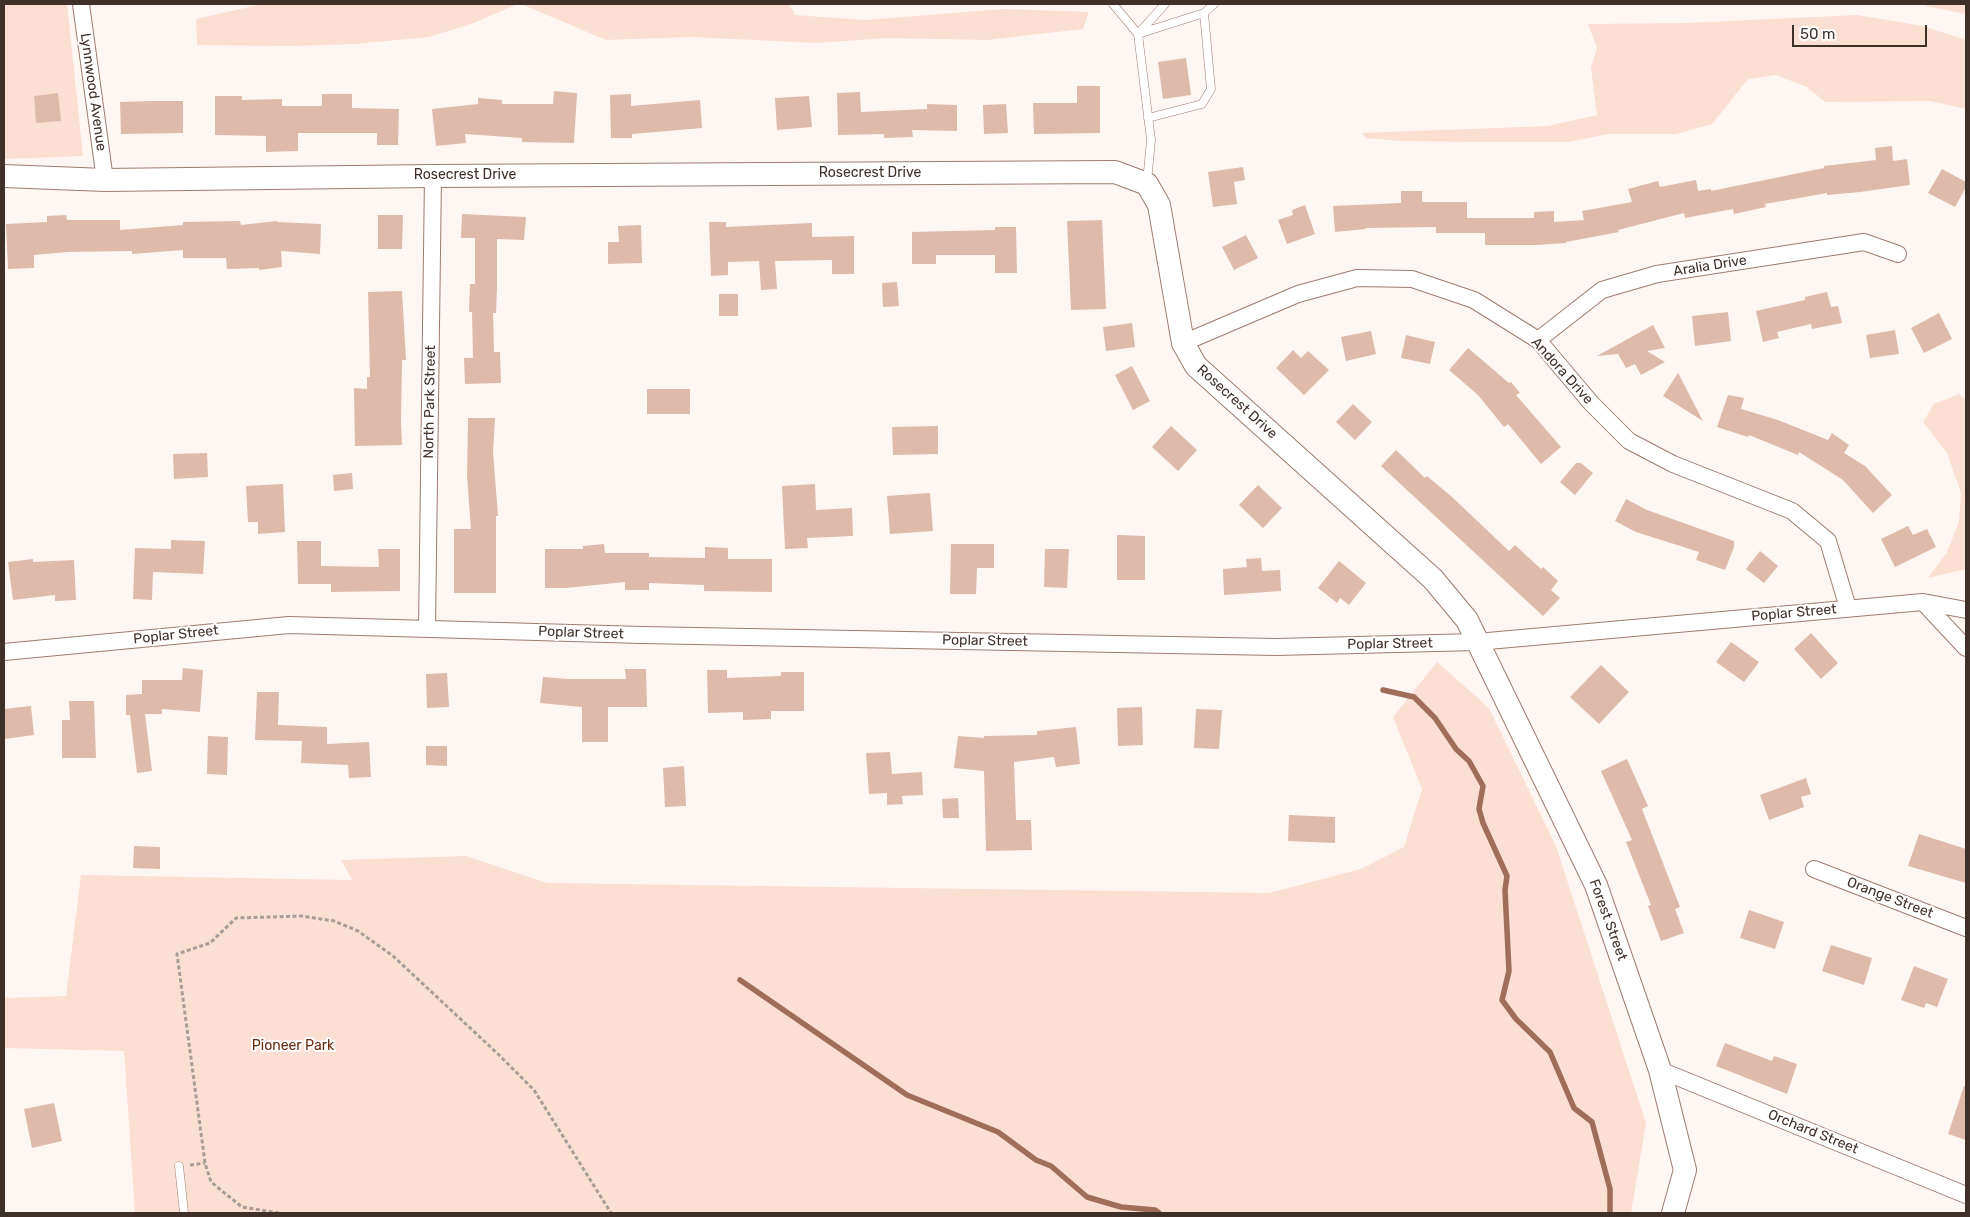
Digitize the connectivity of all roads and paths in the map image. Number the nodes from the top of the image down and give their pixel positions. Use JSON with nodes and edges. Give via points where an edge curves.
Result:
{"nodes":[{"id":1,"x":81,"y":4,"type":"edge"},
{"id":2,"x":1113,"y":4,"type":"edge"},
{"id":3,"x":1165,"y":4,"type":"edge"},
{"id":4,"x":1214,"y":4,"type":"edge"},
{"id":5,"x":1204,"y":12,"type":"junction"},
{"id":6,"x":1138,"y":34,"type":"junction"},
{"id":7,"x":1148,"y":118,"type":"junction"},
{"id":8,"x":4,"y":176,"type":"edge"},
{"id":9,"x":433,"y":176,"type":"junction"},
{"id":10,"x":105,"y":180,"type":"junction"},
{"id":11,"x":1147,"y":184,"type":"junction"},
{"id":12,"x":1898,"y":254,"type":"dead end"},
{"id":13,"x":1538,"y":340,"type":"junction"},
{"id":14,"x":1183,"y":343,"type":"junction"},
{"id":15,"x":1923,"y":602,"type":"junction"},
{"id":16,"x":1848,"y":608,"type":"junction"},
{"id":17,"x":1966,"y":610,"type":"edge"},
{"id":18,"x":427,"y":628,"type":"junction"},
{"id":19,"x":1477,"y":642,"type":"junction"},
{"id":20,"x":1966,"y":648,"type":"edge"},
{"id":21,"x":4,"y":652,"type":"edge"},
{"id":22,"x":1814,"y":869,"type":"dead end"},
{"id":23,"x":1966,"y":928,"type":"edge"},
{"id":24,"x":1660,"y":1070,"type":"junction"},
{"id":25,"x":179,"y":1166,"type":"dead end"},
{"id":26,"x":1966,"y":1195,"type":"edge"},
{"id":27,"x":1678,"y":1210,"type":"edge"},
{"id":28,"x":184,"y":1213,"type":"edge"},
{"id":29,"x":279,"y":1213,"type":"edge"},
{"id":30,"x":611,"y":1213,"type":"edge"}],
"edges":[{"from":1,"to":10,"type":"street","name":"Lynnwood Avenue"},
{"from":2,"to":6,"type":"lane"},
{"from":3,"to":6,"type":"lane"},
{"from":4,"to":5,"type":"lane"},
{"from":5,"to":6,"type":"lane"},
{"from":5,"to":7,"type":"lane","via":[[1211,89],[1202,104]]},
{"from":6,"to":7,"type":"lane"},
{"from":7,"to":11,"type":"lane","via":[[1151,140]]},
{"from":8,"to":10,"type":"street","name":"Rosecrest Drive"},
{"from":9,"to":10,"type":"street","name":"Rosecrest Drive"},
{"from":9,"to":11,"type":"street","name":"Rosecrest Drive","via":[[1116,172]]},
{"from":9,"to":18,"type":"street","name":"North Park Street"},
{"from":11,"to":14,"type":"street","name":"Rosecrest Drive","via":[[1159,205]]},
{"from":12,"to":13,"type":"street","name":"Aralia Drive","via":[[1864,242],[1657,274],[1602,290]]},
{"from":13,"to":14,"type":"street","name":"Andora Drive","via":[[1474,300],[1412,279],[1357,278],[1298,294]]},
{"from":13,"to":16,"type":"street","name":"Andora Drive","via":[[1591,403],[1629,440],[1673,464],[1792,511],[1828,541]]},
{"from":14,"to":19,"type":"street","name":"Rosecrest Drive","via":[[1196,366],[1433,579],[1467,620]]},
{"from":15,"to":16,"type":"street","name":"Poplar Street"},
{"from":15,"to":17,"type":"street","name":"Poplar Street"},
{"from":15,"to":20,"type":"street"},
{"from":16,"to":19,"type":"street","name":"Poplar Street"},
{"from":18,"to":19,"type":"street","name":"Poplar Street","via":[[1266,647]]},
{"from":18,"to":21,"type":"street","name":"Poplar Street","via":[[289,625]]},
{"from":19,"to":24,"type":"street","name":"Forest Street","via":[[1596,885]]},
{"from":22,"to":23,"type":"street","name":"Orange Street"},
{"from":24,"to":26,"type":"street","name":"Orchard Street"},
{"from":24,"to":27,"type":"street","name":"Forest Street","via":[[1685,1170]]},
{"from":25,"to":28,"type":"lane"},
{"from":29,"to":30,"type":"path","via":[[242,1208],[211,1182],[205,1163],[177,954],[210,943],[236,918],[302,916],[334,922],[358,931],[393,956],[534,1090]]}]}
